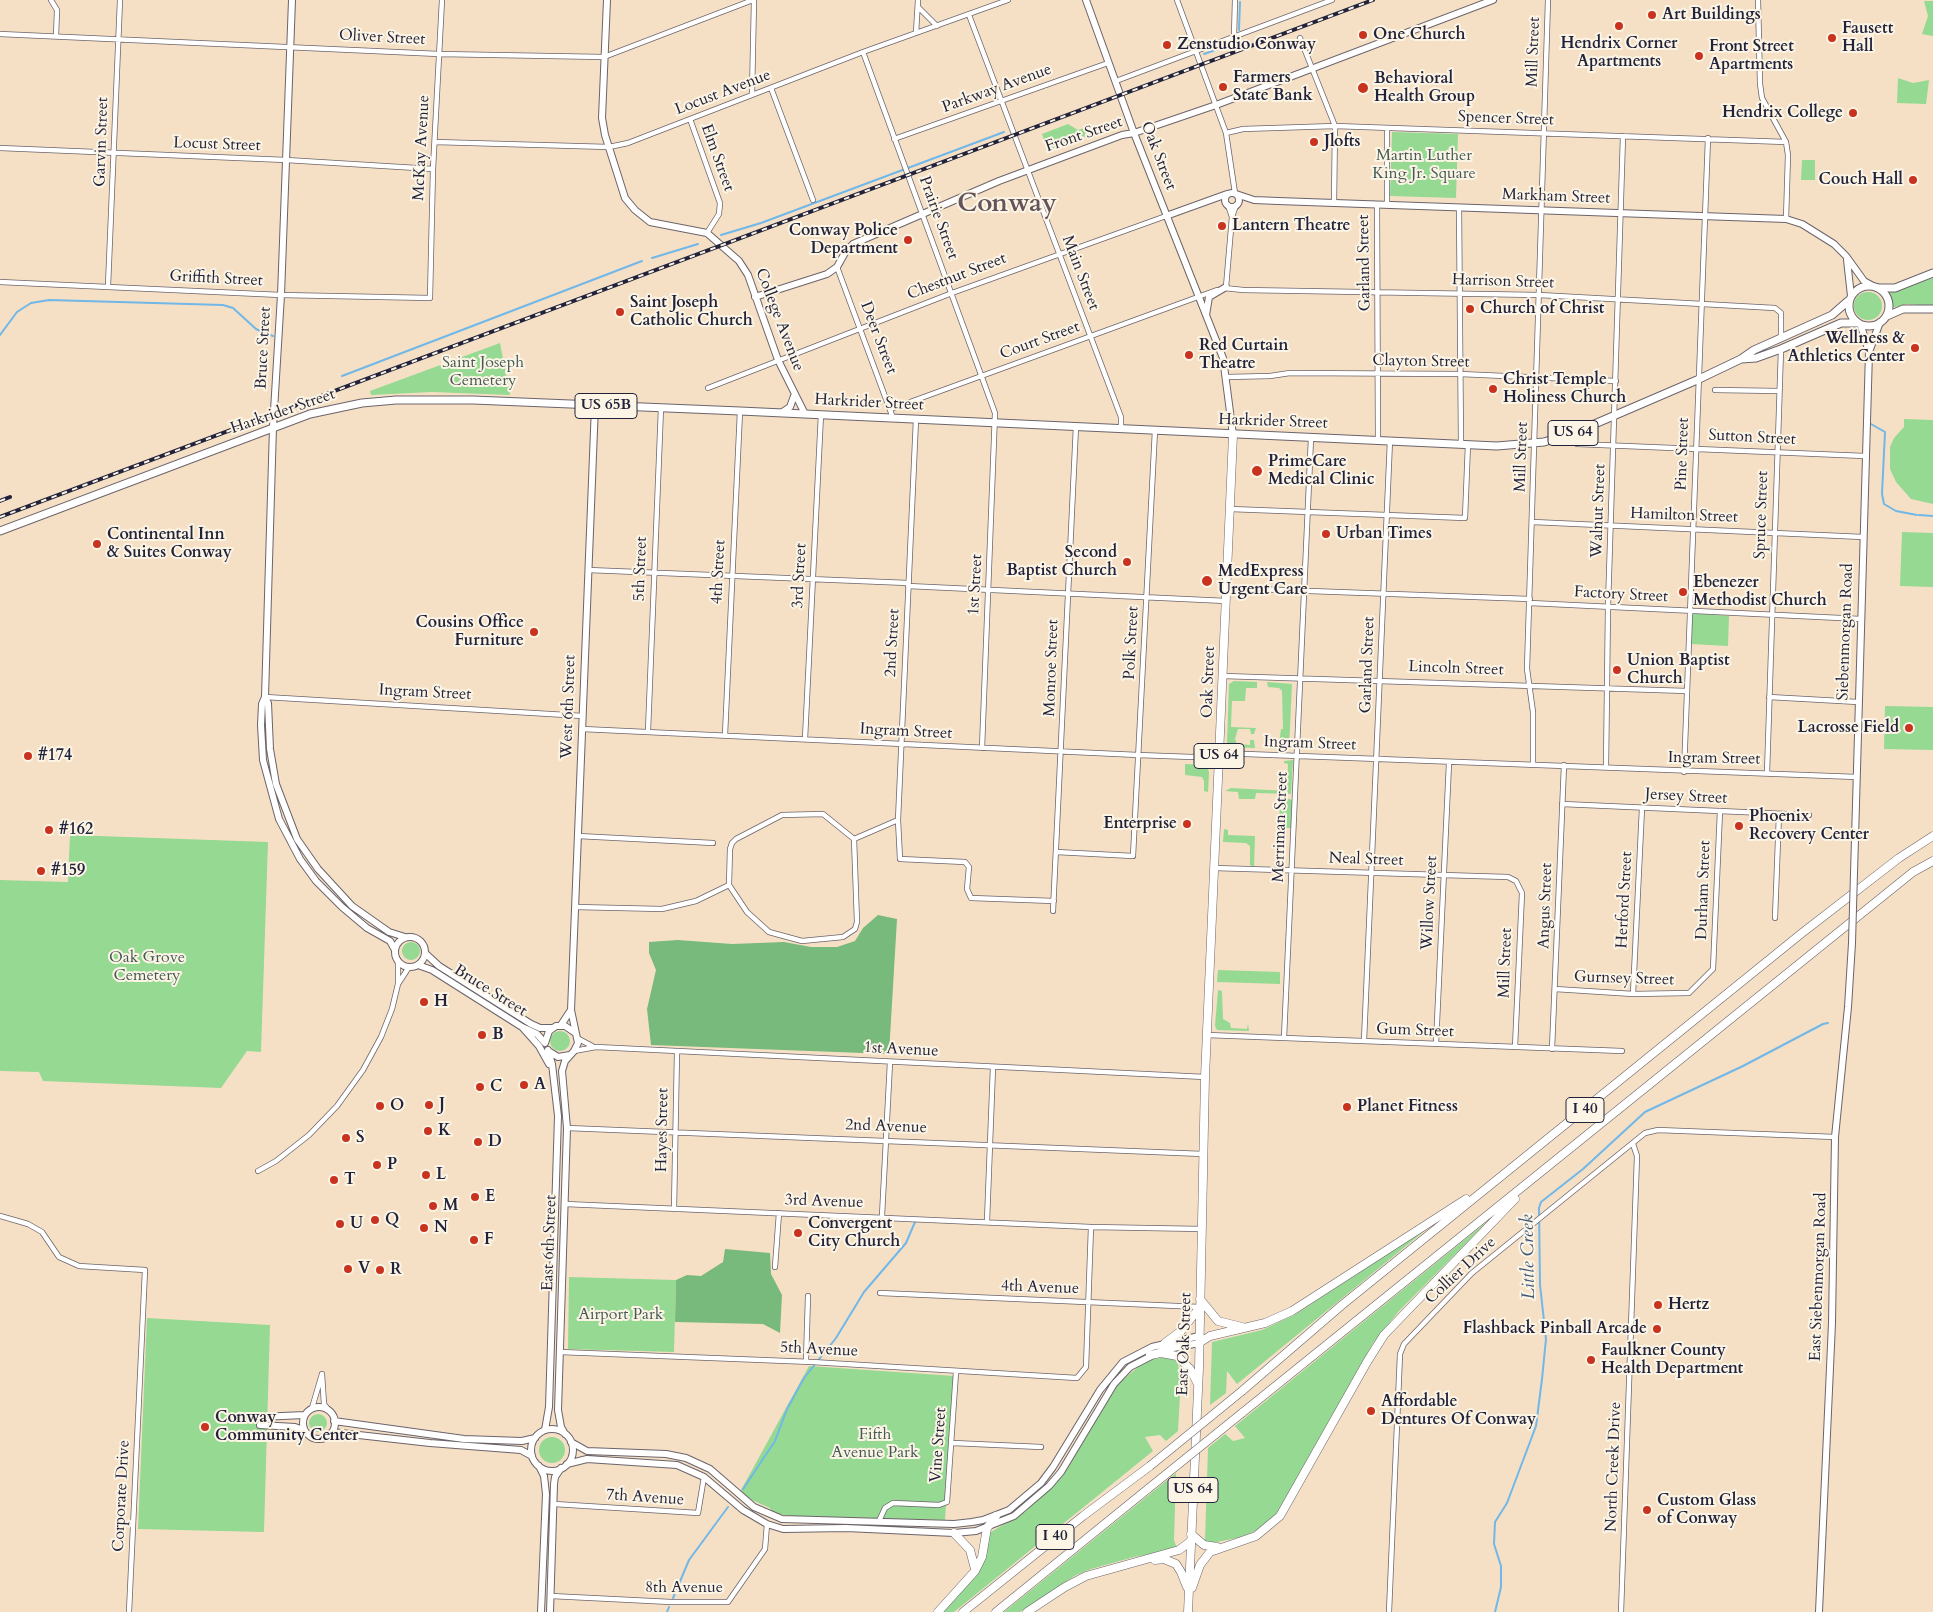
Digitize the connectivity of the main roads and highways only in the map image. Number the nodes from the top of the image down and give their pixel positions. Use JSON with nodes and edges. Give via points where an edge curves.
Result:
{"nodes":[{"id":1,"x":1933,"y":273,"type":"edge"},
{"id":2,"x":1876,"y":287,"type":"junction"},
{"id":3,"x":1850,"y":299,"type":"junction"},
{"id":4,"x":1933,"y":309,"type":"edge"},
{"id":5,"x":1887,"y":316,"type":"junction"},
{"id":6,"x":1859,"y":324,"type":"junction"},
{"id":7,"x":1741,"y":359,"type":"junction"},
{"id":8,"x":1233,"y":435,"type":"junction"},
{"id":9,"x":0,"y":531,"type":"edge"},
{"id":10,"x":1933,"y":836,"type":"edge"},
{"id":11,"x":1933,"y":861,"type":"edge"},
{"id":12,"x":1205,"y":1078,"type":"joint"},
{"id":13,"x":1540,"y":1174,"type":"junction"},
{"id":14,"x":1502,"y":1176,"type":"junction"},
{"id":15,"x":1200,"y":1303,"type":"junction"},
{"id":16,"x":1247,"y":1327,"type":"junction"},
{"id":17,"x":1199,"y":1340,"type":"junction"},
{"id":18,"x":1165,"y":1344,"type":"road end"},
{"id":19,"x":1150,"y":1355,"type":"road end"},
{"id":20,"x":1198,"y":1385,"type":"junction"},
{"id":21,"x":996,"y":1516,"type":"road end"},
{"id":22,"x":954,"y":1533,"type":"road end"},
{"id":23,"x":1191,"y":1538,"type":"junction"},
{"id":24,"x":1219,"y":1547,"type":"junction"},
{"id":25,"x":1130,"y":1563,"type":"junction"},
{"id":26,"x":971,"y":1578,"type":"junction"},
{"id":27,"x":1189,"y":1597,"type":"junction"},
{"id":28,"x":938,"y":1612,"type":"edge"},
{"id":29,"x":963,"y":1612,"type":"edge"},
{"id":30,"x":996,"y":1612,"type":"edge"},
{"id":31,"x":1027,"y":1612,"type":"edge"},
{"id":32,"x":1188,"y":1612,"type":"edge"}],
"edges":[{"from":1,"to":2,"type":"main road","via":[[1895,288]]},
{"from":2,"to":3,"type":"main road","via":[[1860,288]]},
{"from":2,"to":5,"type":"main road","via":[[1886,294]]},
{"from":3,"to":6,"type":"main road","via":[[1849,312]]},
{"from":3,"to":7,"type":"main road","name":"Harkrider Street","number":"US 64","via":[[1832,315]]},
{"from":4,"to":5,"type":"main road","via":[[1903,309]]},
{"from":5,"to":6,"type":"main road","via":[[1870,327]]},
{"from":6,"to":7,"type":"main road","name":"Harkrider Street","number":"US 64","via":[[1841,324],[1756,358]]},
{"from":7,"to":8,"type":"main road","name":"Harkrider Street","number":"US 64","via":[[1615,416],[1556,439],[1536,443],[1496,446]]},
{"from":8,"to":9,"type":"main road","name":"Harkrider Street","number":"US 65B","via":[[781,412],[427,399],[388,401],[334,408],[273,427]]},
{"from":8,"to":12,"type":"highway","name":"Oak Street","number":"US 64"},
{"from":10,"to":14,"type":"highway","number":"I 40","via":[[1899,858],[1802,933]]},
{"from":11,"to":13,"type":"highway","number":"I 40","via":[[1913,872]]},
{"from":12,"to":15,"type":"highway","name":"East Oak Street","number":"US 64"},
{"from":13,"to":24,"type":"highway","via":[[1388,1330],[1278,1519],[1256,1536]]},
{"from":13,"to":30,"type":"highway","number":"I 40","bridge":true},
{"from":14,"to":16,"type":"highway","via":[[1302,1306],[1276,1319]]},
{"from":14,"to":29,"type":"highway","number":"I 40","bridge":true,"via":[[1150,1466]]},
{"from":15,"to":16,"type":"highway","via":[[1218,1321]]},
{"from":15,"to":17,"type":"highway","name":"East Oak Street","number":"US 64"},
{"from":15,"to":18,"type":"highway","via":[[1181,1331]]},
{"from":16,"to":17,"type":"highway"},
{"from":17,"to":20,"type":"highway","name":"East Oak Street","number":"US 64"},
{"from":19,"to":20,"type":"highway","via":[[1177,1356],[1190,1369]]},
{"from":20,"to":23,"type":"highway","name":"East Oak Street","number":"US 64"},
{"from":21,"to":26,"type":"highway","via":[[987,1528],[982,1557]]},
{"from":22,"to":26,"type":"highway","via":[[968,1546],[973,1557]]},
{"from":23,"to":24,"type":"highway","via":[[1204,1545]]},
{"from":23,"to":25,"type":"highway","via":[[1179,1550]]},
{"from":23,"to":27,"type":"highway","name":"East Oak Street","number":"US 64"},
{"from":24,"to":27,"type":"highway","via":[[1210,1552],[1200,1565]]},
{"from":25,"to":27,"type":"highway","via":[[1160,1559],[1173,1562],[1184,1577]]},
{"from":25,"to":31,"type":"highway","via":[[1086,1576]]},
{"from":26,"to":28,"type":"highway"},
{"from":27,"to":32,"type":"highway","name":"East Oak Street","number":"US 64"}]}
